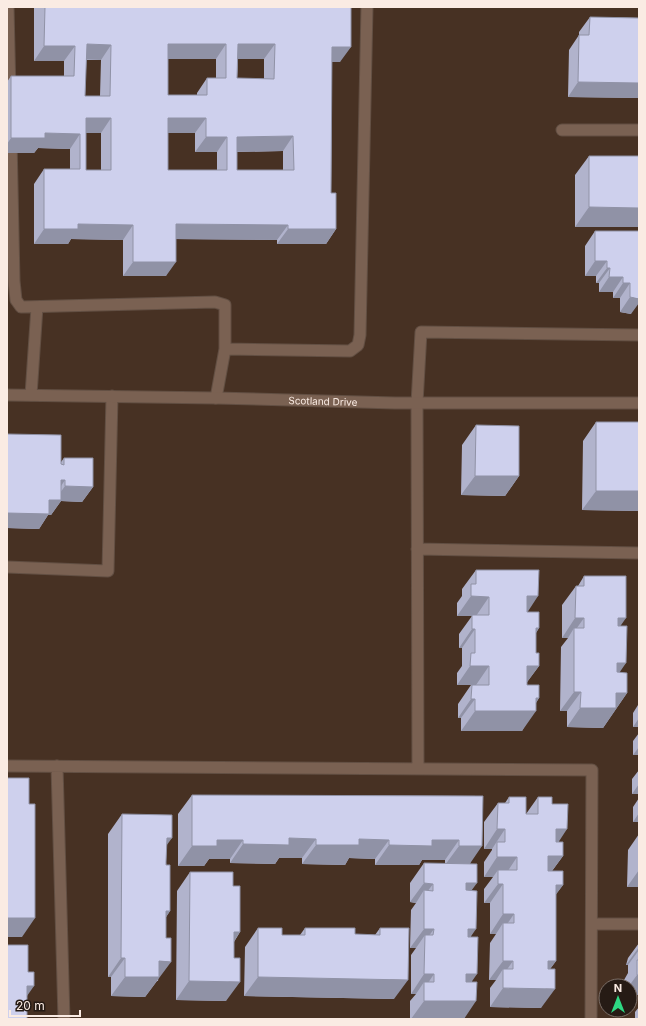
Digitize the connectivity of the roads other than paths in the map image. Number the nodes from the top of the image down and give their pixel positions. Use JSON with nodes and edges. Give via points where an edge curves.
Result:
{"nodes":[{"id":1,"x":8,"y":7,"type":"edge"},
{"id":2,"x":367,"y":7,"type":"edge"},
{"id":3,"x":10,"y":109,"type":"edge"},
{"id":4,"x":10,"y":124,"type":"edge"},
{"id":5,"x":562,"y":130,"type":"dead end"},
{"id":6,"x":639,"y":130,"type":"edge"},
{"id":7,"x":37,"y":306,"type":"junction"},
{"id":8,"x":639,"y":335,"type":"edge"},
{"id":9,"x":225,"y":349,"type":"junction"},
{"id":10,"x":7,"y":395,"type":"edge"},
{"id":11,"x":31,"y":395,"type":"junction"},
{"id":12,"x":112,"y":396,"type":"junction"},
{"id":13,"x":216,"y":398,"type":"junction"},
{"id":14,"x":417,"y":403,"type":"junction"},
{"id":15,"x":639,"y":403,"type":"edge"},
{"id":16,"x":417,"y":550,"type":"junction"},
{"id":17,"x":639,"y":553,"type":"edge"},
{"id":18,"x":7,"y":567,"type":"edge"},
{"id":19,"x":7,"y":766,"type":"edge"},
{"id":20,"x":57,"y":766,"type":"junction"},
{"id":21,"x":418,"y":769,"type":"junction"},
{"id":22,"x":592,"y":924,"type":"junction"},
{"id":23,"x":639,"y":924,"type":"edge"},
{"id":24,"x":64,"y":1019,"type":"edge"},
{"id":25,"x":591,"y":1019,"type":"edge"}],
"edges":[{"from":1,"to":3,"type":"street"},
{"from":2,"to":9,"type":"street","via":[[358,345],[350,351]]},
{"from":4,"to":7,"type":"street","via":[[16,300],[21,306]]},
{"from":5,"to":6,"type":"street"},
{"from":7,"to":9,"type":"street","via":[[215,302],[225,305]]},
{"from":7,"to":11,"type":"street"},
{"from":8,"to":14,"type":"street","via":[[421,332]]},
{"from":9,"to":13,"type":"street"},
{"from":10,"to":11,"type":"street","name":"Scotland Drive"},
{"from":11,"to":12,"type":"street","name":"Scotland Drive"},
{"from":12,"to":13,"type":"street","name":"Scotland Drive"},
{"from":12,"to":18,"type":"street","via":[[108,571]]},
{"from":13,"to":14,"type":"street","name":"Scotland Drive"},
{"from":14,"to":15,"type":"street","name":"Scotland Drive"},
{"from":14,"to":16,"type":"street"},
{"from":16,"to":17,"type":"street"},
{"from":16,"to":21,"type":"street"},
{"from":19,"to":20,"type":"street"},
{"from":20,"to":21,"type":"street"},
{"from":20,"to":24,"type":"street"},
{"from":21,"to":22,"type":"street","via":[[592,770]]},
{"from":22,"to":23,"type":"street"},
{"from":22,"to":25,"type":"street"}]}
